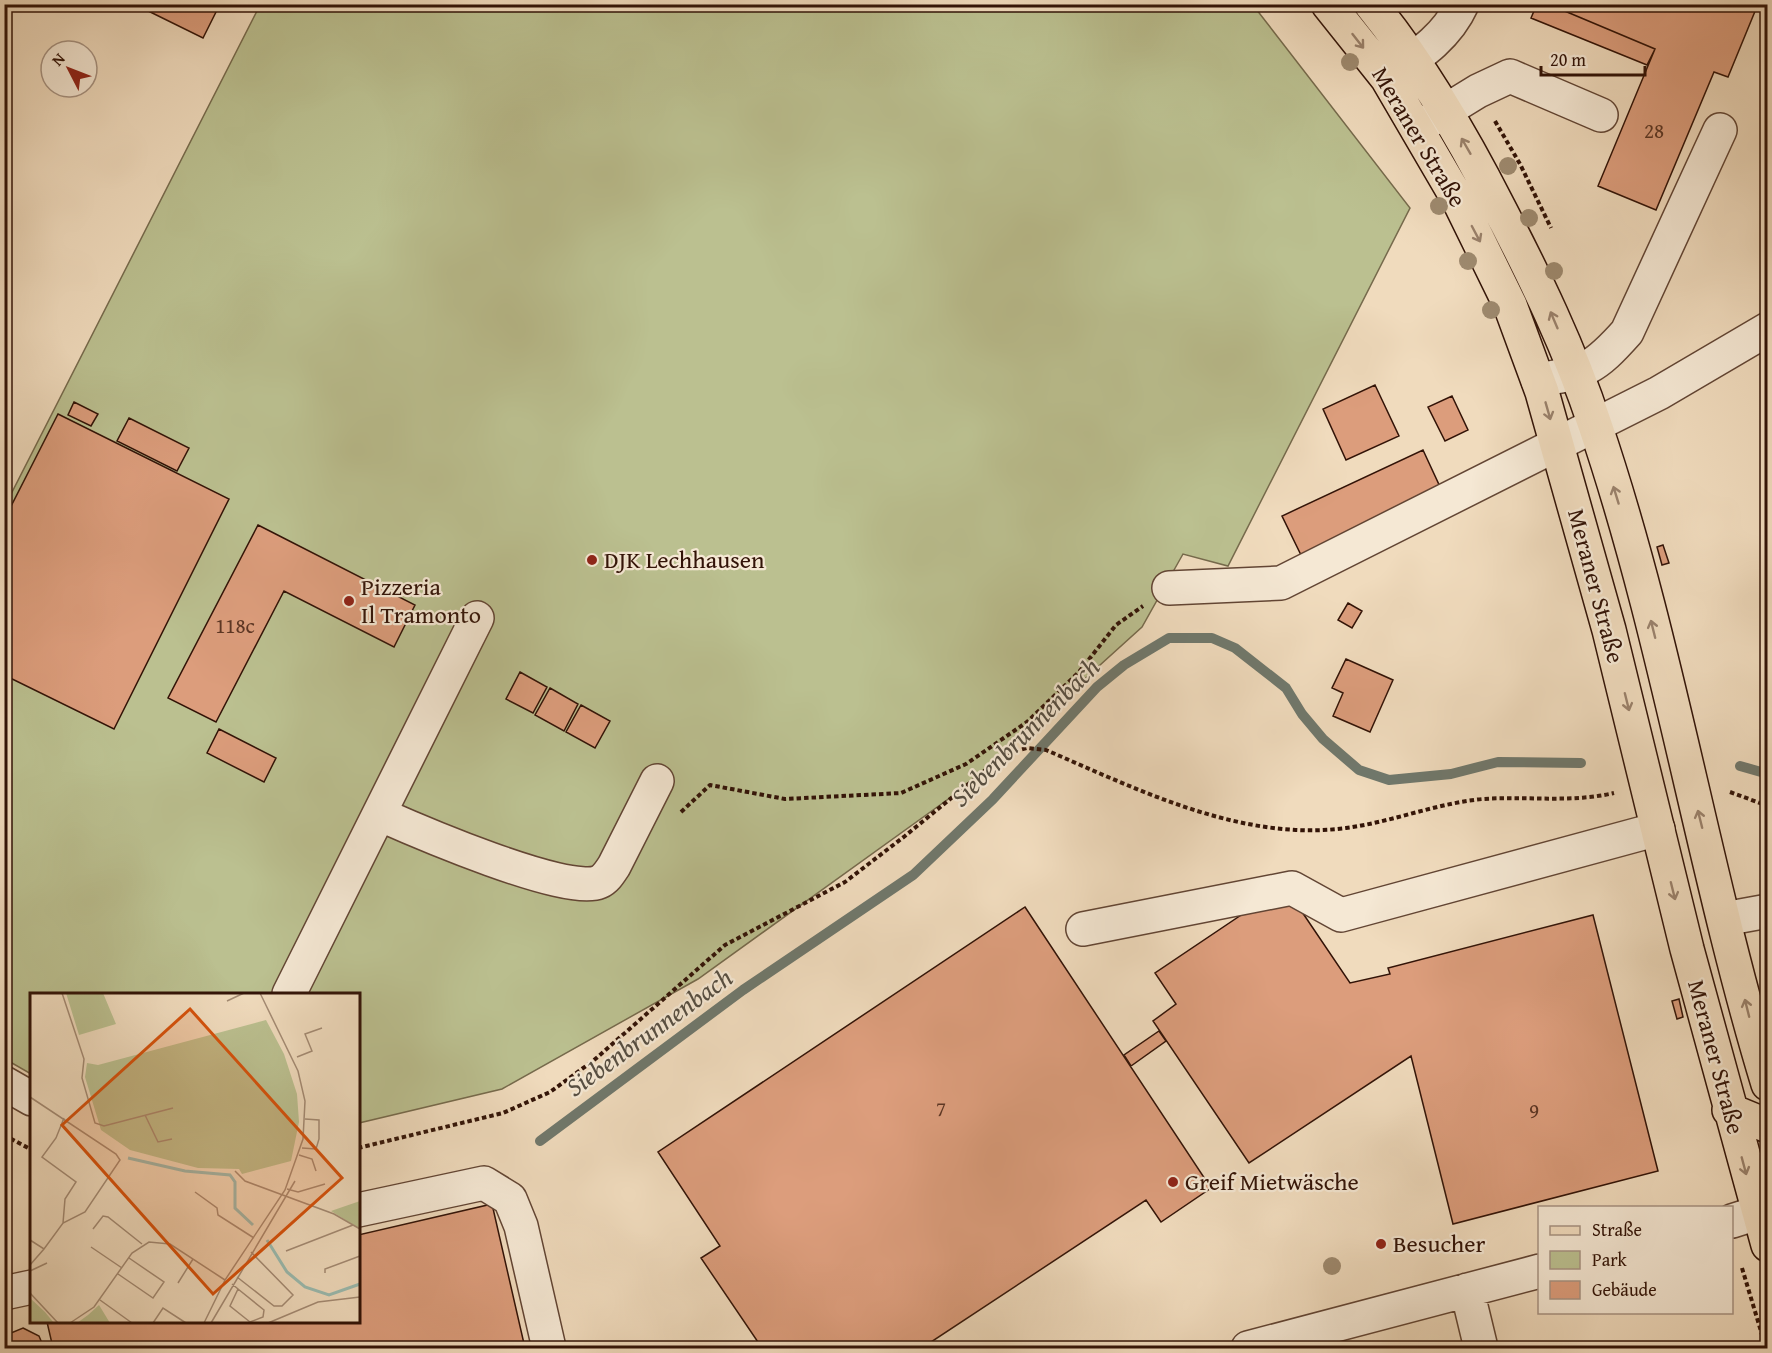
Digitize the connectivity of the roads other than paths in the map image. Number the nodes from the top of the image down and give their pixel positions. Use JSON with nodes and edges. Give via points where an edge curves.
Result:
{"nodes":[{"id":1,"x":1328,"y":4,"type":"edge"},
{"id":2,"x":1371,"y":4,"type":"edge"},
{"id":3,"x":1462,"y":4,"type":"edge"},
{"id":4,"x":1413,"y":59,"type":"junction"},
{"id":5,"x":1387,"y":78,"type":"junction"},
{"id":6,"x":1447,"y":111,"type":"junction"},
{"id":7,"x":1601,"y":115,"type":"dead end"},
{"id":8,"x":1416,"y":129,"type":"junction"},
{"id":9,"x":1720,"y":130,"type":"dead end"},
{"id":10,"x":1767,"y":329,"type":"edge"},
{"id":11,"x":1576,"y":374,"type":"junction"},
{"id":12,"x":1538,"y":380,"type":"junction"},
{"id":13,"x":1595,"y":424,"type":"junction"},
{"id":14,"x":1557,"y":443,"type":"junction"},
{"id":15,"x":1169,"y":588,"type":"road end"},
{"id":16,"x":477,"y":618,"type":"dead end"},
{"id":17,"x":657,"y":781,"type":"dead end"},
{"id":18,"x":379,"y":814,"type":"junction"},
{"id":19,"x":1658,"y":829,"type":"junction"},
{"id":20,"x":1767,"y":911,"type":"edge"},
{"id":21,"x":1724,"y":919,"type":"junction"},
{"id":22,"x":1083,"y":928,"type":"dead end"},
{"id":23,"x":290,"y":993,"type":"edge"},
{"id":24,"x":4,"y":1083,"type":"edge"},
{"id":25,"x":1767,"y":1084,"type":"edge"},
{"id":26,"x":30,"y":1098,"type":"edge"},
{"id":27,"x":1729,"y":1110,"type":"junction"},
{"id":28,"x":1767,"y":1126,"type":"edge"},
{"id":29,"x":360,"y":1210,"type":"edge"},
{"id":30,"x":1752,"y":1216,"type":"edge"},
{"id":31,"x":1754,"y":1252,"type":"edge"},
{"id":32,"x":1538,"y":1272,"type":"edge"},
{"id":33,"x":30,"y":1287,"type":"edge"},
{"id":34,"x":1467,"y":1290,"type":"junction"},
{"id":35,"x":4,"y":1293,"type":"edge"},
{"id":36,"x":549,"y":1348,"type":"edge"},
{"id":37,"x":1248,"y":1348,"type":"edge"},
{"id":38,"x":1481,"y":1348,"type":"edge"}],
"edges":[{"from":1,"to":5,"type":"main road","name":"Meraner Straße","one_way":true},
{"from":2,"to":4,"type":"main road","name":"Meraner Straße"},
{"from":3,"to":4,"type":"street","via":[[1440,38]]},
{"from":4,"to":5,"type":"street"},
{"from":4,"to":6,"type":"main road","name":"Meraner Straße"},
{"from":5,"to":8,"type":"main road","name":"Meraner Straße"},
{"from":6,"to":7,"type":"street","via":[[1510,76]]},
{"from":6,"to":8,"type":"street"},
{"from":11,"to":6,"type":"main road","name":"Meraner Straße","one_way":true,"via":[[1545,300]]},
{"from":8,"to":12,"type":"main road","name":"Meraner Straße","one_way":true,"via":[[1486,253]]},
{"from":9,"to":11,"type":"street","via":[[1627,332],[1605,357]]},
{"from":10,"to":13,"type":"street","via":[[1659,393]]},
{"from":11,"to":12,"type":"street"},
{"from":11,"to":13,"type":"main road","name":"Meraner Straße"},
{"from":12,"to":14,"type":"main road","name":"Meraner Straße","one_way":true},
{"from":13,"to":14,"type":"street"},
{"from":21,"to":13,"type":"main road","name":"Meraner Straße","one_way":true,"via":[[1650,618]]},
{"from":14,"to":15,"type":"street","via":[[1281,583]]},
{"from":14,"to":19,"type":"main road","name":"Meraner Straße","one_way":true},
{"from":16,"to":18,"type":"street"},
{"from":17,"to":18,"type":"street","via":[[607,876],[598,883],[583,885],[525,871]]},
{"from":18,"to":23,"type":"street"},
{"from":19,"to":22,"type":"street","via":[[1341,915],[1292,888]]},
{"from":19,"to":27,"type":"main road","name":"Meraner Straße","one_way":true},
{"from":20,"to":21,"type":"street"},
{"from":25,"to":21,"type":"main road","name":"Meraner Straße","one_way":true},
{"from":24,"to":26,"type":"street"},
{"from":27,"to":28,"type":"main road"},
{"from":27,"to":30,"type":"main road","name":"Meraner Straße","one_way":true},
{"from":29,"to":36,"type":"street","via":[[484,1183],[510,1199],[521,1226]]},
{"from":30,"to":31,"type":"main road","name":"Meraner Straße"},
{"from":32,"to":34,"type":"street"},
{"from":33,"to":35,"type":"street"},
{"from":34,"to":37,"type":"street"},
{"from":34,"to":38,"type":"street"}]}
